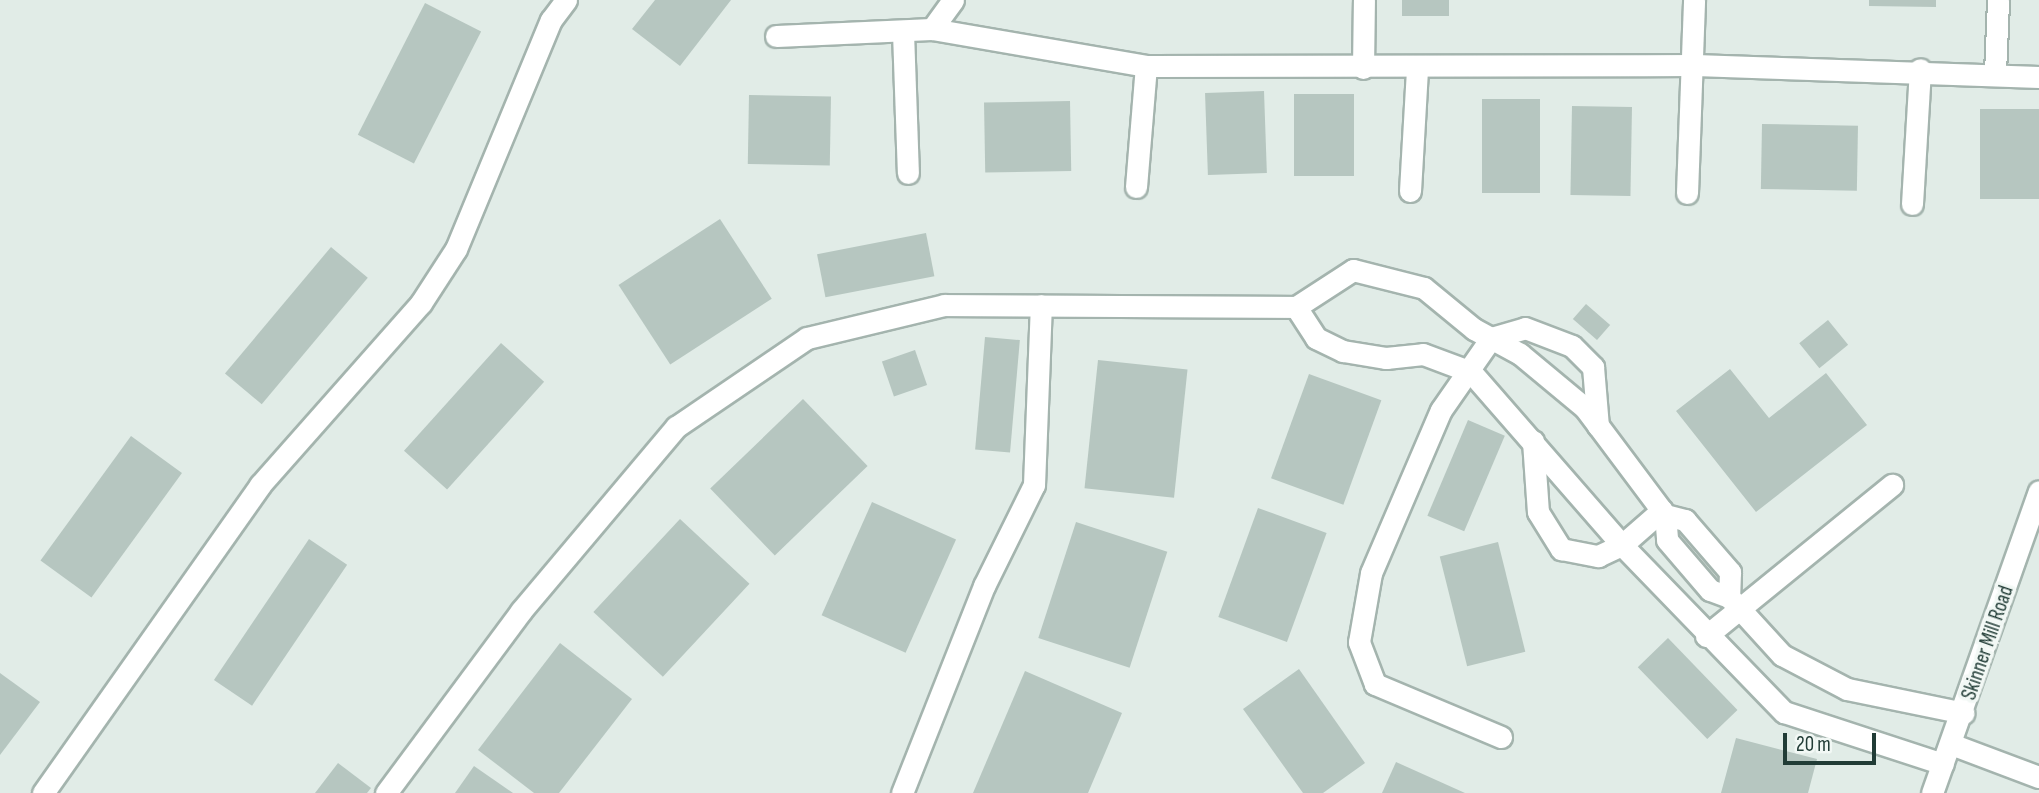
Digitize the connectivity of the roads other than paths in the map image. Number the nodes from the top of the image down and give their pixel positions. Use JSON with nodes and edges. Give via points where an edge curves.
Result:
{"nodes":[{"id":1,"x":566,"y":0,"type":"edge"},
{"id":2,"x":953,"y":0,"type":"edge"},
{"id":3,"x":1364,"y":0,"type":"edge"},
{"id":4,"x":1694,"y":0,"type":"edge"},
{"id":5,"x":1998,"y":0,"type":"edge"},
{"id":6,"x":932,"y":29,"type":"junction"},
{"id":7,"x":903,"y":32,"type":"junction"},
{"id":8,"x":776,"y":36,"type":"dead end"},
{"id":9,"x":1695,"y":65,"type":"junction"},
{"id":10,"x":1146,"y":66,"type":"junction"},
{"id":11,"x":1363,"y":68,"type":"junction"},
{"id":12,"x":1417,"y":68,"type":"junction"},
{"id":13,"x":1920,"y":69,"type":"junction"},
{"id":14,"x":1996,"y":73,"type":"junction"},
{"id":15,"x":2039,"y":77,"type":"edge"},
{"id":16,"x":908,"y":173,"type":"dead end"},
{"id":17,"x":1136,"y":187,"type":"dead end"},
{"id":18,"x":1410,"y":191,"type":"dead end"},
{"id":19,"x":1687,"y":193,"type":"dead end"},
{"id":20,"x":1912,"y":204,"type":"dead end"},
{"id":21,"x":1041,"y":304,"type":"junction"},
{"id":22,"x":1296,"y":307,"type":"junction"},
{"id":23,"x":1491,"y":338,"type":"junction"},
{"id":24,"x":1471,"y":372,"type":"junction"},
{"id":25,"x":1598,"y":426,"type":"junction"},
{"id":26,"x":1533,"y":441,"type":"junction"},
{"id":27,"x":1892,"y":485,"type":"dead end"},
{"id":28,"x":2039,"y":491,"type":"edge"},
{"id":29,"x":1664,"y":512,"type":"junction"},
{"id":30,"x":1622,"y":545,"type":"junction"},
{"id":31,"x":1734,"y":604,"type":"junction"},
{"id":32,"x":1706,"y":636,"type":"junction"},
{"id":33,"x":1964,"y":713,"type":"junction"},
{"id":34,"x":1501,"y":737,"type":"dead end"},
{"id":35,"x":1951,"y":744,"type":"junction"},
{"id":36,"x":1943,"y":764,"type":"junction"},
{"id":37,"x":2039,"y":777,"type":"edge"},
{"id":38,"x":43,"y":793,"type":"edge"},
{"id":39,"x":386,"y":793,"type":"edge"},
{"id":40,"x":902,"y":793,"type":"edge"},
{"id":41,"x":1931,"y":793,"type":"edge"}],
"edges":[{"from":1,"to":38,"type":"street","via":[[551,20],[456,249],[421,303],[260,485]]},
{"from":2,"to":6,"type":"street"},
{"from":3,"to":11,"type":"street"},
{"from":4,"to":9,"type":"street"},
{"from":5,"to":14,"type":"street"},
{"from":6,"to":7,"type":"street"},
{"from":6,"to":10,"type":"street"},
{"from":7,"to":8,"type":"street"},
{"from":7,"to":16,"type":"street"},
{"from":9,"to":12,"type":"street"},
{"from":9,"to":13,"type":"street"},
{"from":9,"to":19,"type":"street"},
{"from":10,"to":11,"type":"street"},
{"from":10,"to":17,"type":"street"},
{"from":11,"to":12,"type":"street"},
{"from":12,"to":18,"type":"street"},
{"from":13,"to":14,"type":"street"},
{"from":13,"to":20,"type":"street"},
{"from":14,"to":15,"type":"street"},
{"from":21,"to":22,"type":"street"},
{"from":21,"to":39,"type":"street","via":[[944,305],[807,338],[676,428],[521,611]]},
{"from":21,"to":40,"type":"street","via":[[1034,485],[984,586]]},
{"from":22,"to":23,"type":"street","via":[[1353,270],[1424,288]]},
{"from":22,"to":24,"type":"street","via":[[1316,338],[1343,351],[1386,358],[1423,354]]},
{"from":23,"to":24,"type":"street"},
{"from":23,"to":25,"type":"street","via":[[1520,354]]},
{"from":23,"to":25,"type":"street","via":[[1525,328],[1572,346],[1594,367]]},
{"from":24,"to":26,"type":"street"},
{"from":24,"to":34,"type":"street","via":[[1441,410],[1409,475],[1371,573],[1359,642],[1375,684]]},
{"from":25,"to":29,"type":"street"},
{"from":26,"to":30,"type":"street"},
{"from":26,"to":30,"type":"street","via":[[1532,481],[1548,535],[1581,556]]},
{"from":27,"to":31,"type":"street"},
{"from":28,"to":33,"type":"street","name":"Skinner Mill Road"},
{"from":29,"to":30,"type":"street"},
{"from":29,"to":31,"type":"street","via":[[1685,520],[1730,572]]},
{"from":30,"to":32,"type":"street"},
{"from":31,"to":32,"type":"street"},
{"from":31,"to":33,"type":"street","via":[[1803,671],[1884,701]]},
{"from":32,"to":36,"type":"street","via":[[1784,712]]},
{"from":33,"to":35,"type":"street","name":"Skinner Mill Road"},
{"from":35,"to":36,"type":"street","name":"Skinner Mill Road"},
{"from":35,"to":37,"type":"street"},
{"from":36,"to":41,"type":"street","name":"Skinner Mill Road"}]}
